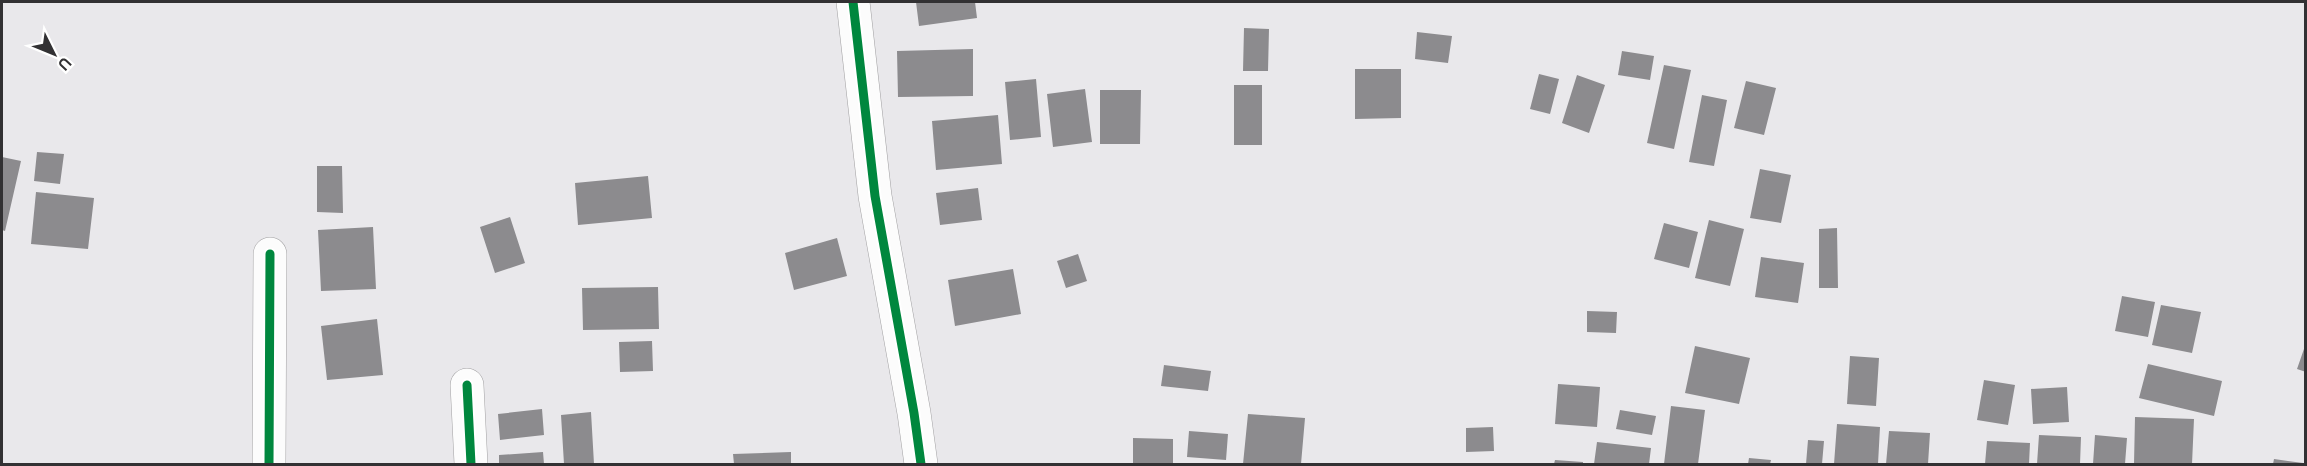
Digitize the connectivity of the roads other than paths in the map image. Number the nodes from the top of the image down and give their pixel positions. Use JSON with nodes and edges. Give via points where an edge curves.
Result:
{"nodes":[{"id":1,"x":853,"y":2,"type":"edge"},
{"id":2,"x":270,"y":254,"type":"dead end"},
{"id":3,"x":467,"y":386,"type":"dead end"},
{"id":4,"x":269,"y":465,"type":"edge"},
{"id":5,"x":471,"y":465,"type":"edge"},
{"id":6,"x":921,"y":465,"type":"edge"}],
"edges":[{"from":1,"to":6,"type":"street","via":[[875,196]]},
{"from":2,"to":4,"type":"street"},
{"from":3,"to":5,"type":"street"}]}
